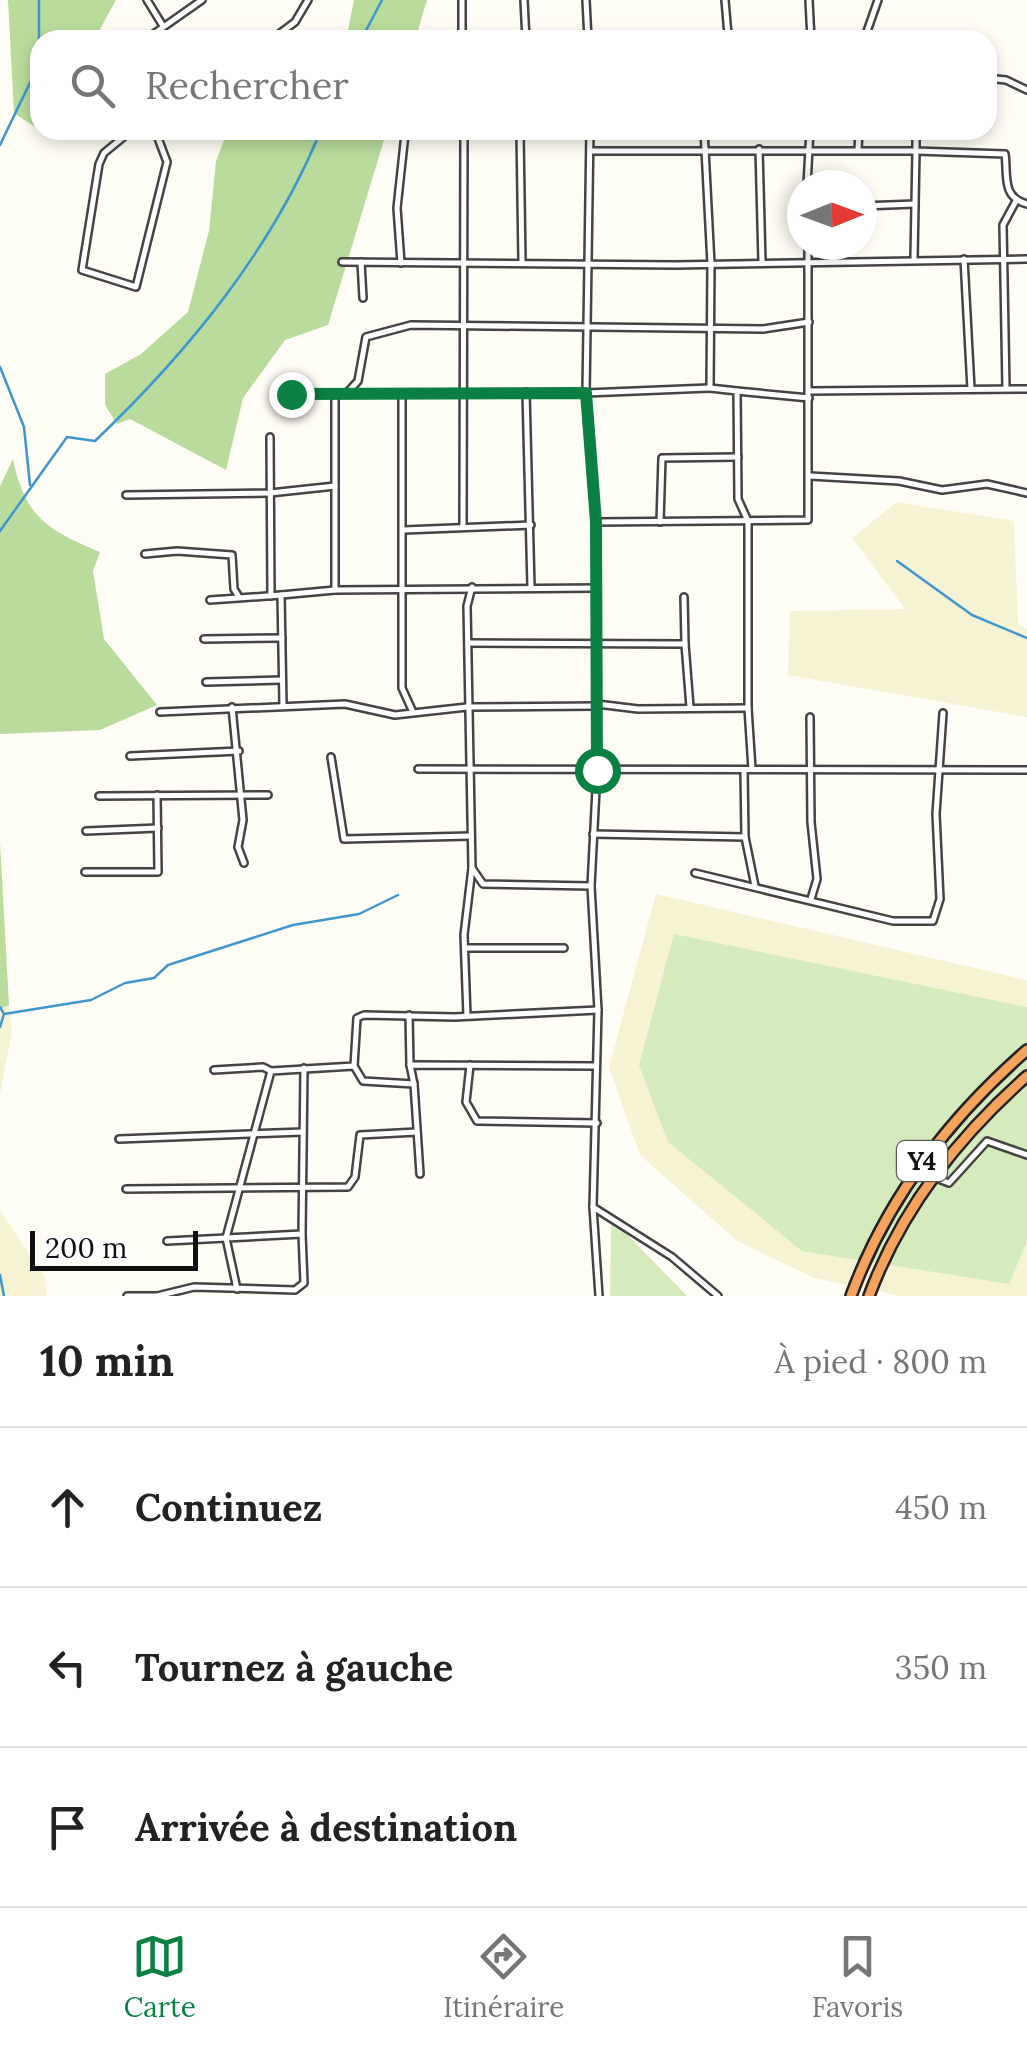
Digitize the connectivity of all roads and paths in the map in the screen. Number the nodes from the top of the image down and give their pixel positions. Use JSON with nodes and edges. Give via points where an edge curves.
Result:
{"nodes":[{"id":1,"x":147,"y":0,"type":"edge"},
{"id":2,"x":202,"y":0,"type":"edge"},
{"id":3,"x":308,"y":0,"type":"edge"},
{"id":4,"x":462,"y":0,"type":"edge"},
{"id":5,"x":524,"y":0,"type":"edge"},
{"id":6,"x":586,"y":0,"type":"edge"},
{"id":7,"x":725,"y":0,"type":"edge"},
{"id":8,"x":810,"y":0,"type":"edge"},
{"id":9,"x":878,"y":0,"type":"edge"},
{"id":10,"x":164,"y":26,"type":"junction"},
{"id":11,"x":158,"y":30,"type":"edge"},
{"id":12,"x":284,"y":30,"type":"edge"},
{"id":13,"x":462,"y":30,"type":"edge"},
{"id":14,"x":526,"y":30,"type":"edge"},
{"id":15,"x":588,"y":30,"type":"edge"},
{"id":16,"x":725,"y":30,"type":"edge"},
{"id":17,"x":811,"y":30,"type":"edge"},
{"id":18,"x":868,"y":30,"type":"edge"},
{"id":19,"x":997,"y":79,"type":"edge"},
{"id":20,"x":1027,"y":90,"type":"edge"},
{"id":21,"x":120,"y":140,"type":"edge"},
{"id":22,"x":158,"y":140,"type":"edge"},
{"id":23,"x":402,"y":140,"type":"edge"},
{"id":24,"x":464,"y":140,"type":"edge"},
{"id":25,"x":520,"y":140,"type":"edge"},
{"id":26,"x":590,"y":140,"type":"edge"},
{"id":27,"x":705,"y":140,"type":"edge"},
{"id":28,"x":808,"y":140,"type":"edge"},
{"id":29,"x":858,"y":140,"type":"edge"},
{"id":30,"x":916,"y":140,"type":"edge"},
{"id":31,"x":706,"y":148,"type":"junction"},
{"id":32,"x":758,"y":149,"type":"junction"},
{"id":33,"x":807,"y":150,"type":"junction"},
{"id":34,"x":858,"y":150,"type":"junction"},
{"id":35,"x":590,"y":151,"type":"junction"},
{"id":36,"x":916,"y":151,"type":"junction"},
{"id":37,"x":807,"y":170,"type":"edge"},
{"id":38,"x":1016,"y":201,"type":"junction"},
{"id":39,"x":915,"y":204,"type":"junction"},
{"id":40,"x":1027,"y":204,"type":"edge"},
{"id":41,"x":877,"y":205,"type":"edge"},
{"id":42,"x":1002,"y":258,"type":"junction"},
{"id":43,"x":1027,"y":258,"type":"edge"},
{"id":44,"x":964,"y":259,"type":"junction"},
{"id":45,"x":914,"y":260,"type":"junction"},
{"id":46,"x":808,"y":261,"type":"junction"},
{"id":47,"x":342,"y":262,"type":"dead end"},
{"id":48,"x":361,"y":262,"type":"junction"},
{"id":49,"x":522,"y":262,"type":"junction"},
{"id":50,"x":762,"y":262,"type":"junction"},
{"id":51,"x":401,"y":263,"type":"junction"},
{"id":52,"x":464,"y":264,"type":"junction"},
{"id":53,"x":710,"y":264,"type":"junction"},
{"id":54,"x":587,"y":265,"type":"junction"},
{"id":55,"x":363,"y":298,"type":"dead end"},
{"id":56,"x":808,"y":322,"type":"junction"},
{"id":57,"x":464,"y":324,"type":"junction"},
{"id":58,"x":587,"y":325,"type":"junction"},
{"id":59,"x":710,"y":328,"type":"junction"},
{"id":60,"x":710,"y":388,"type":"junction"},
{"id":61,"x":1006,"y":388,"type":"junction"},
{"id":62,"x":1027,"y":388,"type":"edge"},
{"id":63,"x":971,"y":389,"type":"junction"},
{"id":64,"x":737,"y":391,"type":"junction"},
{"id":65,"x":464,"y":392,"type":"junction"},
{"id":66,"x":526,"y":392,"type":"junction"},
{"id":67,"x":335,"y":393,"type":"junction"},
{"id":68,"x":586,"y":393,"type":"junction"},
{"id":69,"x":291,"y":394,"type":"dead end"},
{"id":70,"x":347,"y":394,"type":"junction"},
{"id":71,"x":402,"y":394,"type":"junction"},
{"id":72,"x":809,"y":394,"type":"junction"},
{"id":73,"x":270,"y":437,"type":"dead end"},
{"id":74,"x":738,"y":457,"type":"junction"},
{"id":75,"x":810,"y":476,"type":"junction"},
{"id":76,"x":335,"y":486,"type":"junction"},
{"id":77,"x":270,"y":493,"type":"junction"},
{"id":78,"x":1027,"y":493,"type":"edge"},
{"id":79,"x":126,"y":495,"type":"dead end"},
{"id":80,"x":596,"y":522,"type":"junction"},
{"id":81,"x":660,"y":522,"type":"junction"},
{"id":82,"x":748,"y":522,"type":"junction"},
{"id":83,"x":531,"y":526,"type":"junction"},
{"id":84,"x":463,"y":527,"type":"junction"},
{"id":85,"x":404,"y":530,"type":"junction"},
{"id":86,"x":145,"y":554,"type":"dead end"},
{"id":87,"x":531,"y":586,"type":"junction"},
{"id":88,"x":472,"y":587,"type":"junction"},
{"id":89,"x":406,"y":588,"type":"junction"},
{"id":90,"x":596,"y":588,"type":"junction"},
{"id":91,"x":335,"y":590,"type":"junction"},
{"id":92,"x":281,"y":595,"type":"junction"},
{"id":93,"x":271,"y":596,"type":"junction"},
{"id":94,"x":684,"y":597,"type":"dead end"},
{"id":95,"x":240,"y":598,"type":"junction"},
{"id":96,"x":210,"y":600,"type":"dead end"},
{"id":97,"x":282,"y":638,"type":"junction"},
{"id":98,"x":204,"y":639,"type":"dead end"},
{"id":99,"x":596,"y":643,"type":"junction"},
{"id":100,"x":469,"y":644,"type":"junction"},
{"id":101,"x":685,"y":644,"type":"junction"},
{"id":102,"x":281,"y":680,"type":"junction"},
{"id":103,"x":206,"y":682,"type":"dead end"},
{"id":104,"x":283,"y":705,"type":"junction"},
{"id":105,"x":597,"y":705,"type":"junction"},
{"id":106,"x":232,"y":707,"type":"junction"},
{"id":107,"x":467,"y":707,"type":"junction"},
{"id":108,"x":690,"y":707,"type":"junction"},
{"id":109,"x":748,"y":708,"type":"junction"},
{"id":110,"x":412,"y":710,"type":"junction"},
{"id":111,"x":160,"y":712,"type":"dead end"},
{"id":112,"x":943,"y":713,"type":"dead end"},
{"id":113,"x":810,"y":717,"type":"dead end"},
{"id":114,"x":239,"y":751,"type":"junction"},
{"id":115,"x":130,"y":756,"type":"dead end"},
{"id":116,"x":331,"y":757,"type":"dead end"},
{"id":117,"x":418,"y":769,"type":"dead end"},
{"id":118,"x":752,"y":769,"type":"junction"},
{"id":119,"x":467,"y":770,"type":"junction"},
{"id":120,"x":597,"y":770,"type":"junction"},
{"id":121,"x":744,"y":770,"type":"junction"},
{"id":122,"x":810,"y":770,"type":"junction"},
{"id":123,"x":937,"y":770,"type":"junction"},
{"id":124,"x":1027,"y":770,"type":"edge"},
{"id":125,"x":242,"y":794,"type":"junction"},
{"id":126,"x":268,"y":795,"type":"dead end"},
{"id":127,"x":99,"y":796,"type":"dead end"},
{"id":128,"x":158,"y":796,"type":"junction"},
{"id":129,"x":158,"y":828,"type":"junction"},
{"id":130,"x":86,"y":831,"type":"dead end"},
{"id":131,"x":593,"y":834,"type":"junction"},
{"id":132,"x":471,"y":836,"type":"junction"},
{"id":133,"x":745,"y":836,"type":"junction"},
{"id":134,"x":244,"y":863,"type":"dead end"},
{"id":135,"x":472,"y":868,"type":"junction"},
{"id":136,"x":85,"y":872,"type":"dead end"},
{"id":137,"x":696,"y":873,"type":"dead end"},
{"id":138,"x":591,"y":886,"type":"junction"},
{"id":139,"x":754,"y":886,"type":"junction"},
{"id":140,"x":812,"y":900,"type":"junction"},
{"id":141,"x":465,"y":948,"type":"junction"},
{"id":142,"x":564,"y":948,"type":"dead end"},
{"id":143,"x":598,"y":1010,"type":"junction"},
{"id":144,"x":409,"y":1015,"type":"junction"},
{"id":145,"x":467,"y":1016,"type":"junction"},
{"id":146,"x":1027,"y":1050,"type":"edge"},
{"id":147,"x":410,"y":1064,"type":"junction"},
{"id":148,"x":470,"y":1065,"type":"junction"},
{"id":149,"x":354,"y":1066,"type":"junction"},
{"id":150,"x":594,"y":1066,"type":"junction"},
{"id":151,"x":304,"y":1068,"type":"junction"},
{"id":152,"x":214,"y":1070,"type":"dead end"},
{"id":153,"x":271,"y":1071,"type":"junction"},
{"id":154,"x":1027,"y":1076,"type":"edge"},
{"id":155,"x":414,"y":1084,"type":"junction"},
{"id":156,"x":597,"y":1124,"type":"junction"},
{"id":157,"x":303,"y":1132,"type":"junction"},
{"id":158,"x":416,"y":1132,"type":"junction"},
{"id":159,"x":253,"y":1134,"type":"junction"},
{"id":160,"x":119,"y":1139,"type":"dead end"},
{"id":161,"x":1027,"y":1155,"type":"edge"},
{"id":162,"x":420,"y":1174,"type":"dead end"},
{"id":163,"x":934,"y":1177,"type":"junction"},
{"id":164,"x":240,"y":1185,"type":"junction"},
{"id":165,"x":303,"y":1186,"type":"junction"},
{"id":166,"x":126,"y":1189,"type":"dead end"},
{"id":167,"x":594,"y":1208,"type":"junction"},
{"id":168,"x":302,"y":1234,"type":"junction"},
{"id":169,"x":226,"y":1238,"type":"junction"},
{"id":170,"x":167,"y":1241,"type":"dead end"},
{"id":171,"x":237,"y":1289,"type":"junction"},
{"id":172,"x":126,"y":1296,"type":"edge"},
{"id":173,"x":599,"y":1296,"type":"edge"},
{"id":174,"x":718,"y":1296,"type":"edge"},
{"id":175,"x":850,"y":1296,"type":"edge"},
{"id":176,"x":869,"y":1296,"type":"edge"}],
"edges":[{"from":1,"to":10,"type":"street"},
{"from":2,"to":10,"type":"street"},
{"from":3,"to":12,"type":"street"},
{"from":4,"to":13,"type":"street"},
{"from":5,"to":14,"type":"street"},
{"from":6,"to":15,"type":"street"},
{"from":7,"to":16,"type":"street"},
{"from":8,"to":17,"type":"street"},
{"from":9,"to":18,"type":"street"},
{"from":10,"to":11,"type":"street"},
{"from":19,"to":20,"type":"street"},
{"from":21,"to":22,"type":"street","via":[[99,164],[82,270],[136,288],[166,162]]},
{"from":23,"to":51,"type":"street"},
{"from":24,"to":52,"type":"street"},
{"from":25,"to":49,"type":"street"},
{"from":26,"to":35,"type":"street"},
{"from":27,"to":31,"type":"street"},
{"from":28,"to":33,"type":"street"},
{"from":29,"to":34,"type":"street"},
{"from":30,"to":36,"type":"street"},
{"from":31,"to":32,"type":"street"},
{"from":31,"to":35,"type":"street"},
{"from":31,"to":53,"type":"street"},
{"from":32,"to":33,"type":"street"},
{"from":32,"to":50,"type":"street"},
{"from":33,"to":34,"type":"street"},
{"from":33,"to":37,"type":"street"},
{"from":34,"to":36,"type":"street"},
{"from":35,"to":54,"type":"street"},
{"from":36,"to":38,"type":"street","via":[[1005,154],[1005,180]]},
{"from":36,"to":39,"type":"street"},
{"from":38,"to":40,"type":"street"},
{"from":38,"to":42,"type":"street","via":[[1003,225]]},
{"from":39,"to":41,"type":"street"},
{"from":39,"to":45,"type":"street"},
{"from":42,"to":43,"type":"street"},
{"from":42,"to":44,"type":"street"},
{"from":42,"to":61,"type":"street"},
{"from":44,"to":45,"type":"street"},
{"from":44,"to":63,"type":"street"},
{"from":45,"to":46,"type":"street"},
{"from":46,"to":50,"type":"street"},
{"from":46,"to":56,"type":"street"},
{"from":47,"to":48,"type":"street"},
{"from":48,"to":51,"type":"street"},
{"from":48,"to":55,"type":"street"},
{"from":49,"to":52,"type":"street"},
{"from":49,"to":54,"type":"street"},
{"from":50,"to":53,"type":"street"},
{"from":51,"to":52,"type":"street"},
{"from":52,"to":57,"type":"street"},
{"from":53,"to":54,"type":"street"},
{"from":53,"to":59,"type":"street"},
{"from":54,"to":58,"type":"street"},
{"from":56,"to":59,"type":"street"},
{"from":56,"to":72,"type":"street"},
{"from":57,"to":58,"type":"street"},
{"from":57,"to":65,"type":"street"},
{"from":57,"to":70,"type":"street","via":[[412,325],[366,336],[358,380]]},
{"from":58,"to":59,"type":"street"},
{"from":58,"to":68,"type":"street"},
{"from":59,"to":60,"type":"street"},
{"from":60,"to":64,"type":"street"},
{"from":60,"to":68,"type":"street"},
{"from":61,"to":62,"type":"street"},
{"from":61,"to":63,"type":"street"},
{"from":63,"to":72,"type":"street"},
{"from":64,"to":72,"type":"street"},
{"from":64,"to":74,"type":"street"},
{"from":65,"to":66,"type":"street"},
{"from":65,"to":71,"type":"street"},
{"from":65,"to":84,"type":"street"},
{"from":66,"to":68,"type":"street"},
{"from":66,"to":83,"type":"street"},
{"from":67,"to":69,"type":"street"},
{"from":67,"to":70,"type":"street"},
{"from":67,"to":76,"type":"street"},
{"from":68,"to":80,"type":"street"},
{"from":70,"to":71,"type":"street"},
{"from":71,"to":85,"type":"street"},
{"from":72,"to":75,"type":"street"},
{"from":73,"to":77,"type":"street"},
{"from":74,"to":81,"type":"street","via":[[662,458]]},
{"from":74,"to":82,"type":"street","via":[[738,499]]},
{"from":75,"to":78,"type":"street","via":[[899,480],[942,490],[986,484]]},
{"from":75,"to":82,"type":"street","via":[[808,520]]},
{"from":76,"to":77,"type":"street"},
{"from":76,"to":91,"type":"street"},
{"from":77,"to":79,"type":"street"},
{"from":77,"to":93,"type":"street"},
{"from":80,"to":81,"type":"street"},
{"from":80,"to":90,"type":"street"},
{"from":81,"to":82,"type":"street"},
{"from":82,"to":109,"type":"street"},
{"from":83,"to":84,"type":"street"},
{"from":83,"to":87,"type":"street"},
{"from":84,"to":85,"type":"street"},
{"from":85,"to":89,"type":"street"},
{"from":86,"to":95,"type":"street","via":[[232,556]]},
{"from":87,"to":88,"type":"street"},
{"from":87,"to":90,"type":"street"},
{"from":88,"to":89,"type":"street"},
{"from":88,"to":100,"type":"street"},
{"from":89,"to":91,"type":"street"},
{"from":89,"to":110,"type":"street","via":[[402,688]]},
{"from":90,"to":99,"type":"street"},
{"from":91,"to":92,"type":"street"},
{"from":92,"to":93,"type":"street"},
{"from":92,"to":97,"type":"street"},
{"from":93,"to":95,"type":"street"},
{"from":94,"to":101,"type":"street"},
{"from":95,"to":96,"type":"street"},
{"from":97,"to":98,"type":"street"},
{"from":97,"to":102,"type":"street"},
{"from":99,"to":100,"type":"street"},
{"from":99,"to":101,"type":"street"},
{"from":99,"to":105,"type":"street"},
{"from":100,"to":107,"type":"street"},
{"from":101,"to":108,"type":"street"},
{"from":102,"to":103,"type":"street"},
{"from":102,"to":104,"type":"street"},
{"from":104,"to":106,"type":"street"},
{"from":104,"to":110,"type":"street","via":[[345,704],[395,715]]},
{"from":105,"to":107,"type":"street"},
{"from":105,"to":108,"type":"street"},
{"from":105,"to":120,"type":"street"},
{"from":106,"to":111,"type":"street"},
{"from":106,"to":114,"type":"street"},
{"from":107,"to":110,"type":"street"},
{"from":107,"to":119,"type":"street"},
{"from":108,"to":109,"type":"street"},
{"from":109,"to":118,"type":"street"},
{"from":112,"to":123,"type":"street"},
{"from":113,"to":122,"type":"street"},
{"from":114,"to":115,"type":"street"},
{"from":114,"to":125,"type":"street"},
{"from":116,"to":132,"type":"street","via":[[344,839]]},
{"from":117,"to":119,"type":"street"},
{"from":118,"to":121,"type":"street"},
{"from":118,"to":122,"type":"street"},
{"from":119,"to":120,"type":"street"},
{"from":119,"to":132,"type":"street"},
{"from":120,"to":121,"type":"street"},
{"from":120,"to":131,"type":"street"},
{"from":121,"to":133,"type":"street"},
{"from":122,"to":123,"type":"street"},
{"from":122,"to":140,"type":"street","via":[[817,879]]},
{"from":123,"to":124,"type":"street"},
{"from":123,"to":140,"type":"street","via":[[938,916],[922,924],[893,921]]},
{"from":125,"to":126,"type":"street"},
{"from":125,"to":128,"type":"street"},
{"from":125,"to":134,"type":"street","via":[[238,847]]},
{"from":127,"to":128,"type":"street"},
{"from":128,"to":129,"type":"street"},
{"from":129,"to":130,"type":"street"},
{"from":129,"to":136,"type":"street","via":[[158,872]]},
{"from":131,"to":133,"type":"street"},
{"from":131,"to":138,"type":"street"},
{"from":132,"to":135,"type":"street"},
{"from":133,"to":139,"type":"street"},
{"from":135,"to":138,"type":"street","via":[[483,884]]},
{"from":135,"to":141,"type":"street"},
{"from":137,"to":139,"type":"street"},
{"from":138,"to":143,"type":"street"},
{"from":139,"to":140,"type":"street"},
{"from":141,"to":142,"type":"street"},
{"from":141,"to":145,"type":"street"},
{"from":143,"to":145,"type":"street"},
{"from":143,"to":150,"type":"street"},
{"from":144,"to":145,"type":"street"},
{"from":144,"to":147,"type":"street"},
{"from":144,"to":149,"type":"street","via":[[359,1016]]},
{"from":146,"to":175,"type":"highway","number":"Y4","via":[[978,1093],[908,1179]]},
{"from":147,"to":148,"type":"street"},
{"from":147,"to":155,"type":"street"},
{"from":148,"to":150,"type":"street"},
{"from":148,"to":156,"type":"street","via":[[466,1102],[476,1121]]},
{"from":149,"to":151,"type":"street"},
{"from":149,"to":155,"type":"street","via":[[363,1082]]},
{"from":150,"to":156,"type":"street"},
{"from":151,"to":153,"type":"street"},
{"from":151,"to":157,"type":"street"},
{"from":152,"to":153,"type":"street"},
{"from":153,"to":159,"type":"street"},
{"from":154,"to":163,"type":"highway","number":"Y4","via":[[992,1106]]},
{"from":155,"to":158,"type":"street"},
{"from":156,"to":167,"type":"street"},
{"from":157,"to":159,"type":"street"},
{"from":157,"to":165,"type":"street"},
{"from":158,"to":162,"type":"street"},
{"from":158,"to":165,"type":"street","via":[[364,1133],[353,1183]]},
{"from":159,"to":160,"type":"street"},
{"from":159,"to":164,"type":"street"},
{"from":161,"to":163,"type":"street","via":[[987,1141],[956,1180]]},
{"from":163,"to":176,"type":"highway","number":"Y4"},
{"from":164,"to":165,"type":"street"},
{"from":164,"to":166,"type":"street"},
{"from":164,"to":169,"type":"street"},
{"from":165,"to":168,"type":"street"},
{"from":167,"to":173,"type":"street"},
{"from":167,"to":174,"type":"street","via":[[672,1257]]},
{"from":168,"to":169,"type":"street"},
{"from":168,"to":171,"type":"street","via":[[299,1288]]},
{"from":169,"to":170,"type":"street"},
{"from":169,"to":171,"type":"street"},
{"from":171,"to":172,"type":"street","via":[[194,1286]]}]}
